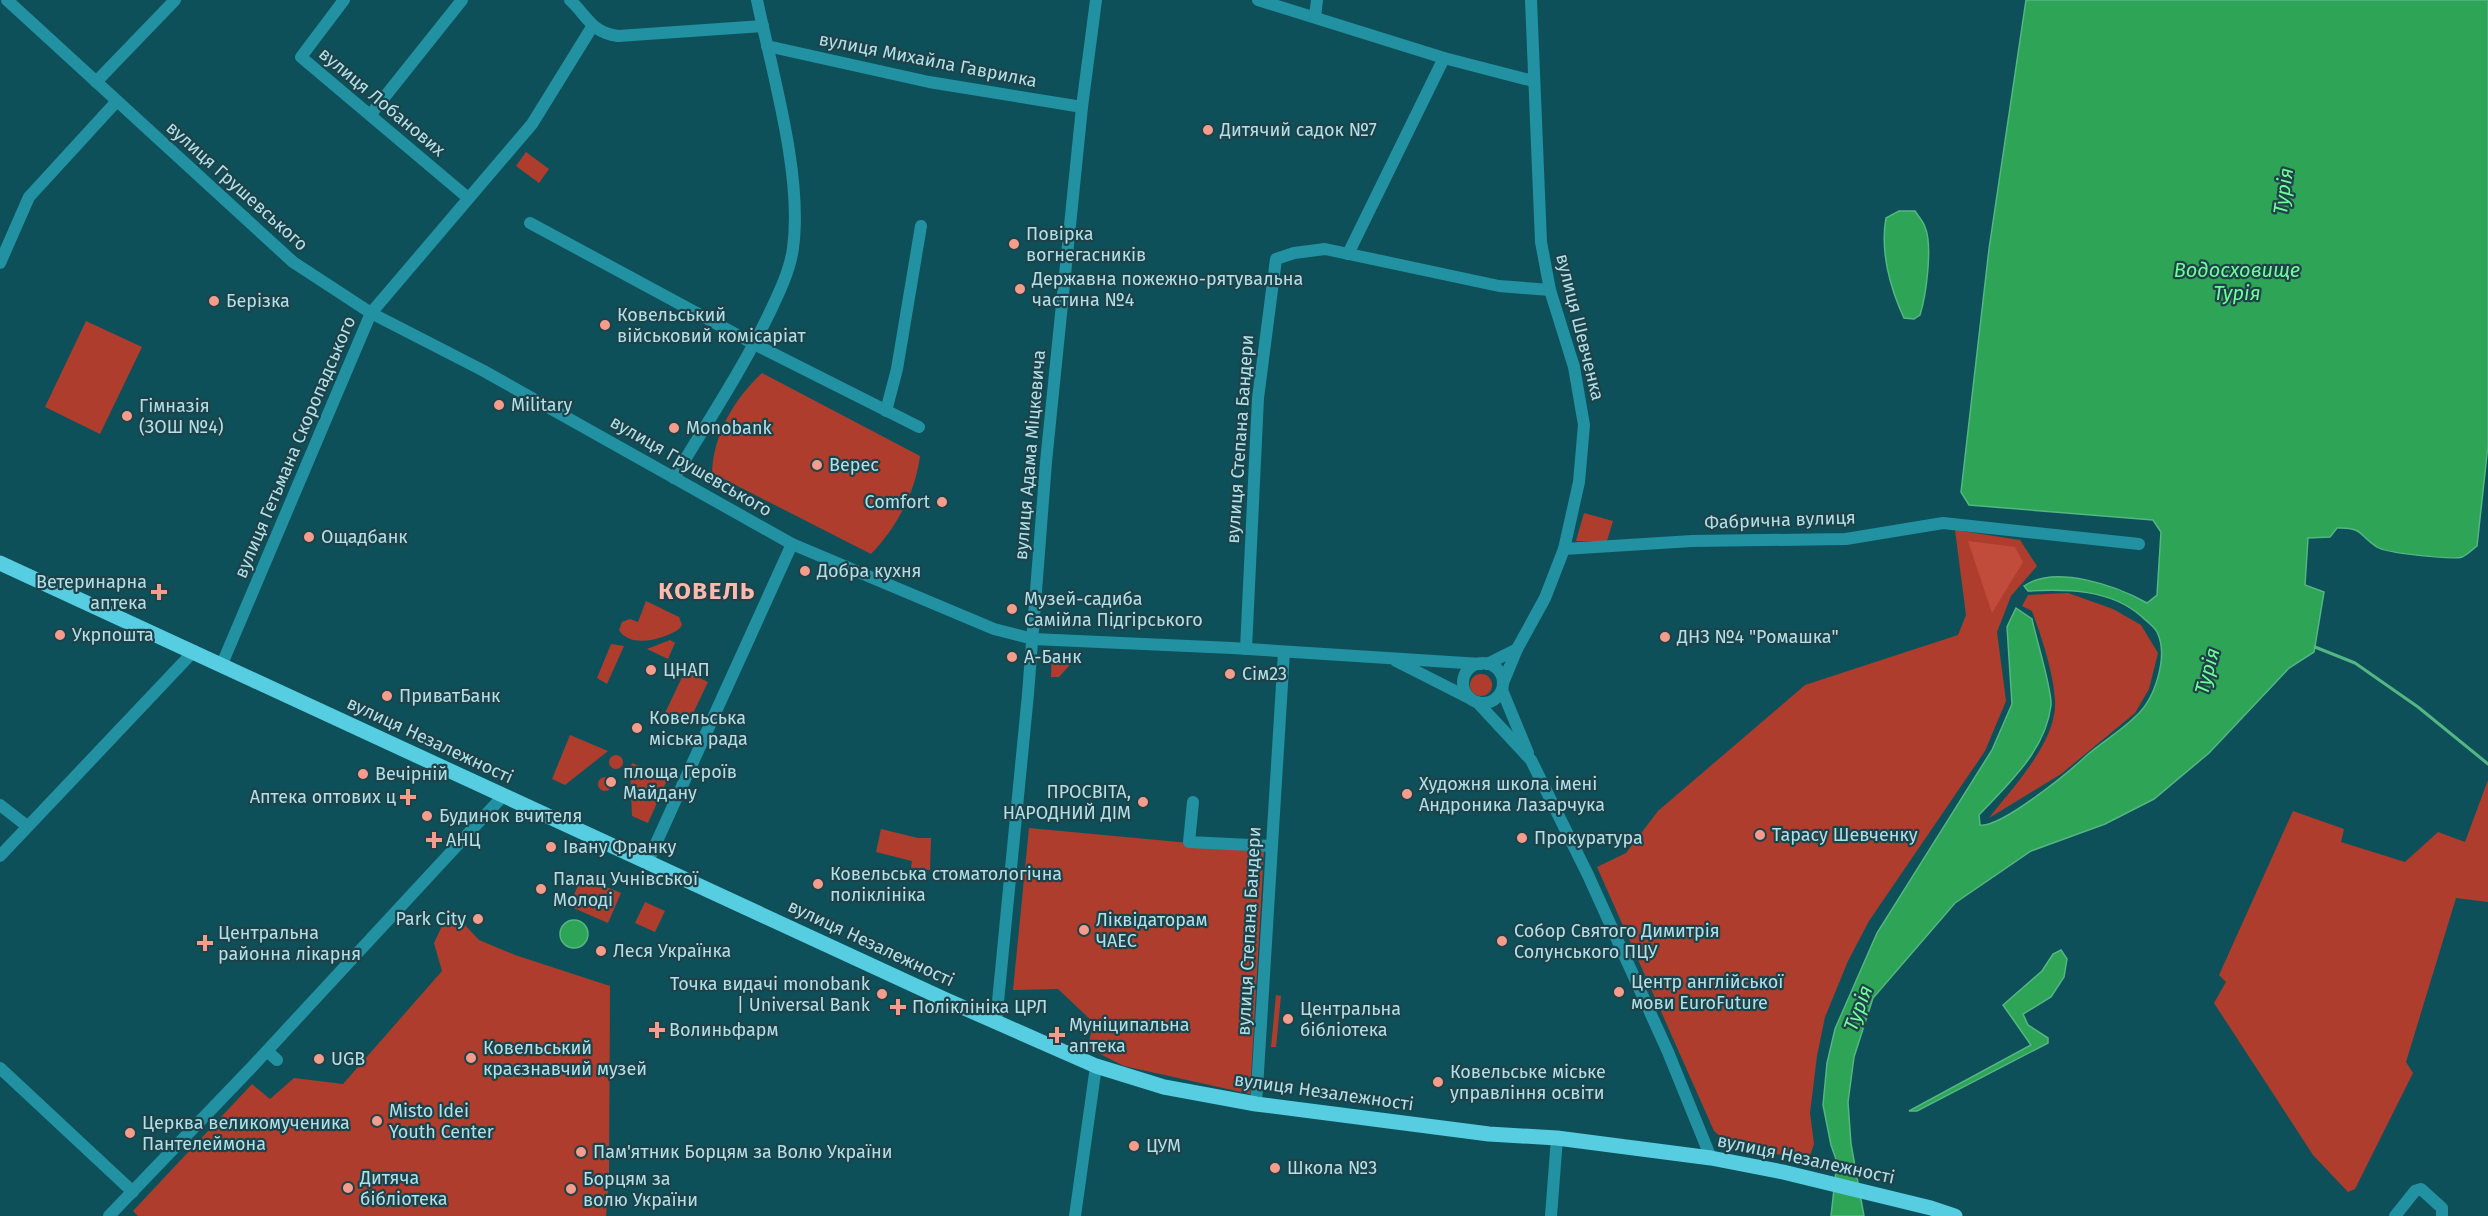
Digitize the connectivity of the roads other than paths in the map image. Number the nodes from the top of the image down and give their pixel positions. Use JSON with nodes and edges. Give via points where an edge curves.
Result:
{"nodes":[{"id":1,"x":7,"y":0,"type":"edge"},
{"id":2,"x":176,"y":0,"type":"edge"},
{"id":3,"x":344,"y":0,"type":"edge"},
{"id":4,"x":462,"y":0,"type":"edge"},
{"id":5,"x":570,"y":0,"type":"edge"},
{"id":6,"x":757,"y":0,"type":"edge"},
{"id":7,"x":1096,"y":0,"type":"edge"},
{"id":8,"x":1258,"y":0,"type":"edge"},
{"id":9,"x":1317,"y":0,"type":"edge"},
{"id":10,"x":1530,"y":0,"type":"edge"},
{"id":11,"x":1315,"y":16,"type":"junction"},
{"id":12,"x":763,"y":26,"type":"junction"},
{"id":13,"x":592,"y":27,"type":"junction"},
{"id":14,"x":767,"y":46,"type":"junction"},
{"id":15,"x":1444,"y":58,"type":"junction"},
{"id":16,"x":1533,"y":81,"type":"junction"},
{"id":17,"x":96,"y":82,"type":"junction"},
{"id":18,"x":117,"y":100,"type":"junction"},
{"id":19,"x":1082,"y":107,"type":"junction"},
{"id":20,"x":371,"y":114,"type":"junction"},
{"id":21,"x":467,"y":197,"type":"junction"},
{"id":22,"x":530,"y":223,"type":"dead end"},
{"id":23,"x":921,"y":226,"type":"dead end"},
{"id":24,"x":1348,"y":254,"type":"junction"},
{"id":25,"x":0,"y":263,"type":"edge"},
{"id":26,"x":1550,"y":290,"type":"junction"},
{"id":27,"x":371,"y":313,"type":"junction"},
{"id":28,"x":754,"y":344,"type":"junction"},
{"id":29,"x":886,"y":411,"type":"junction"},
{"id":30,"x":919,"y":427,"type":"dead end"},
{"id":31,"x":674,"y":478,"type":"junction"},
{"id":32,"x":792,"y":544,"type":"junction"},
{"id":33,"x":2139,"y":544,"type":"dead end"},
{"id":34,"x":1564,"y":549,"type":"junction"},
{"id":35,"x":0,"y":563,"type":"edge"},
{"id":36,"x":1033,"y":639,"type":"junction"},
{"id":37,"x":1246,"y":649,"type":"junction"},
{"id":38,"x":1517,"y":649,"type":"junction"},
{"id":39,"x":194,"y":651,"type":"junction"},
{"id":40,"x":1284,"y":652,"type":"junction"},
{"id":41,"x":1392,"y":659,"type":"junction"},
{"id":42,"x":222,"y":664,"type":"junction"},
{"id":43,"x":1484,"y":664,"type":"junction"},
{"id":44,"x":1502,"y":687,"type":"junction"},
{"id":45,"x":1474,"y":701,"type":"junction"},
{"id":46,"x":1531,"y":760,"type":"junction"},
{"id":47,"x":503,"y":796,"type":"junction"},
{"id":48,"x":1193,"y":801,"type":"dead end"},
{"id":49,"x":0,"y":805,"type":"edge"},
{"id":50,"x":27,"y":826,"type":"junction"},
{"id":51,"x":1271,"y":846,"type":"junction"},
{"id":52,"x":0,"y":856,"type":"edge"},
{"id":53,"x":648,"y":861,"type":"junction"},
{"id":54,"x":996,"y":1022,"type":"junction"},
{"id":55,"x":267,"y":1050,"type":"junction"},
{"id":56,"x":277,"y":1060,"type":"dead end"},
{"id":57,"x":1096,"y":1066,"type":"junction"},
{"id":58,"x":0,"y":1068,"type":"edge"},
{"id":59,"x":1256,"y":1104,"type":"junction"},
{"id":60,"x":1557,"y":1138,"type":"junction"},
{"id":61,"x":1711,"y":1158,"type":"junction"},
{"id":62,"x":133,"y":1192,"type":"junction"},
{"id":63,"x":2444,"y":1215,"type":"edge"},
{"id":64,"x":109,"y":1216,"type":"edge"},
{"id":65,"x":1075,"y":1216,"type":"edge"},
{"id":66,"x":1551,"y":1216,"type":"edge"},
{"id":67,"x":1955,"y":1216,"type":"edge"},
{"id":68,"x":2395,"y":1216,"type":"edge"}],
"edges":[{"from":1,"to":17,"type":"street","name":"вулиця Грушевського"},
{"from":2,"to":17,"type":"street"},
{"from":3,"to":20,"type":"street","name":"вулиця Лобанових","via":[[300,57]]},
{"from":4,"to":20,"type":"street"},
{"from":5,"to":13,"type":"street"},
{"from":6,"to":12,"type":"street"},
{"from":7,"to":19,"type":"street","name":"вулиця Адама Міцкевича"},
{"from":8,"to":11,"type":"street"},
{"from":9,"to":11,"type":"street"},
{"from":10,"to":16,"type":"street","name":"вулиця Шевченка"},
{"from":11,"to":15,"type":"street"},
{"from":12,"to":13,"type":"street","via":[[618,36]]},
{"from":12,"to":14,"type":"street"},
{"from":13,"to":21,"type":"street","name":"вулиця Гетьмана Скоропадського","via":[[532,124]]},
{"from":14,"to":19,"type":"street","name":"вулиця Михайла Гаврилка","via":[[929,82]]},
{"from":14,"to":28,"type":"street","via":[[796,218],[793,250],[784,280]]},
{"from":15,"to":16,"type":"street"},
{"from":15,"to":24,"type":"street"},
{"from":16,"to":26,"type":"street","name":"вулиця Шевченка","via":[[1541,242]]},
{"from":17,"to":18,"type":"street","name":"вулиця Грушевського"},
{"from":18,"to":25,"type":"street","via":[[29,197]]},
{"from":18,"to":27,"type":"street","name":"вулиця Грушевського","via":[[278,250]]},
{"from":19,"to":36,"type":"street","name":"вулиця Адама Міцкевича","via":[[1046,462]]},
{"from":20,"to":21,"type":"street","name":"вулиця Лобанових"},
{"from":21,"to":27,"type":"street","name":"вулиця Гетьмана Скоропадського"},
{"from":22,"to":28,"type":"street"},
{"from":23,"to":29,"type":"street","via":[[897,369]]},
{"from":24,"to":26,"type":"street","name":"вулиця Степана Бандери","via":[[1499,286]]},
{"from":24,"to":37,"type":"street","name":"вулиця Степана Бандери","via":[[1325,249],[1275,259],[1258,398]]},
{"from":26,"to":34,"type":"street","name":"вулиця Шевченка","via":[[1574,367],[1584,425],[1579,482]]},
{"from":27,"to":31,"type":"street","name":"вулиця Грушевського","via":[[482,370]]},
{"from":27,"to":42,"type":"street","name":"вулиця Гетьмана Скоропадського"},
{"from":28,"to":29,"type":"street"},
{"from":28,"to":31,"type":"street"},
{"from":29,"to":30,"type":"street"},
{"from":31,"to":32,"type":"street","name":"вулиця Грушевського"},
{"from":32,"to":36,"type":"street","name":"вулиця Грушевського","via":[[994,629]]},
{"from":32,"to":53,"type":"street"},
{"from":33,"to":34,"type":"street","name":"Фабрична вулиця","via":[[1943,523],[1846,538]]},
{"from":34,"to":38,"type":"street","name":"вулиця Шевченка","via":[[1545,598]]},
{"from":35,"to":39,"type":"main road","name":"вулиця Незалежності"},
{"from":36,"to":37,"type":"street","name":"вулиця Грушевського"},
{"from":36,"to":54,"type":"street","name":"вулиця Адама Міцкевича"},
{"from":37,"to":40,"type":"street","name":"вулиця Грушевського"},
{"from":38,"to":43,"type":"street"},
{"from":38,"to":44,"type":"street","name":"вулиця Шевченка"},
{"from":39,"to":42,"type":"main road","name":"вулиця Незалежності"},
{"from":39,"to":50,"type":"street"},
{"from":40,"to":41,"type":"street","name":"вулиця Грушевського"},
{"from":40,"to":51,"type":"street","name":"вулиця Степана Бандери"},
{"from":41,"to":43,"type":"street"},
{"from":41,"to":45,"type":"street","name":"вулиця Грушевського"},
{"from":42,"to":47,"type":"main road","name":"вулиця Незалежності"},
{"from":43,"to":44,"type":"street","via":[[1499,671]]},
{"from":43,"to":45,"type":"street","via":[[1469,670],[1463,682]]},
{"from":44,"to":45,"type":"street","via":[[1489,702]]},
{"from":44,"to":46,"type":"street"},
{"from":45,"to":46,"type":"street"},
{"from":46,"to":61,"type":"street","via":[[1664,1042]]},
{"from":47,"to":53,"type":"main road","name":"вулиця Незалежності"},
{"from":47,"to":55,"type":"street"},
{"from":48,"to":51,"type":"street","via":[[1189,842]]},
{"from":49,"to":50,"type":"street"},
{"from":50,"to":52,"type":"street"},
{"from":51,"to":59,"type":"street","name":"вулиця Степана Бандери"},
{"from":53,"to":54,"type":"main road","name":"вулиця Незалежності"},
{"from":54,"to":57,"type":"main road","name":"вулиця Незалежності"},
{"from":55,"to":56,"type":"street"},
{"from":55,"to":62,"type":"street"},
{"from":57,"to":59,"type":"main road","name":"вулиця Незалежності","via":[[1164,1087]]},
{"from":57,"to":65,"type":"street"},
{"from":58,"to":62,"type":"street"},
{"from":59,"to":60,"type":"main road","name":"вулиця Незалежності","via":[[1489,1134]]},
{"from":60,"to":61,"type":"main road","name":"вулиця Незалежності"},
{"from":60,"to":66,"type":"street"},
{"from":61,"to":67,"type":"main road","name":"вулиця Незалежності","via":[[1784,1172]]},
{"from":62,"to":64,"type":"street"},
{"from":63,"to":68,"type":"street","via":[[2442,1208],[2421,1189]]}]}
